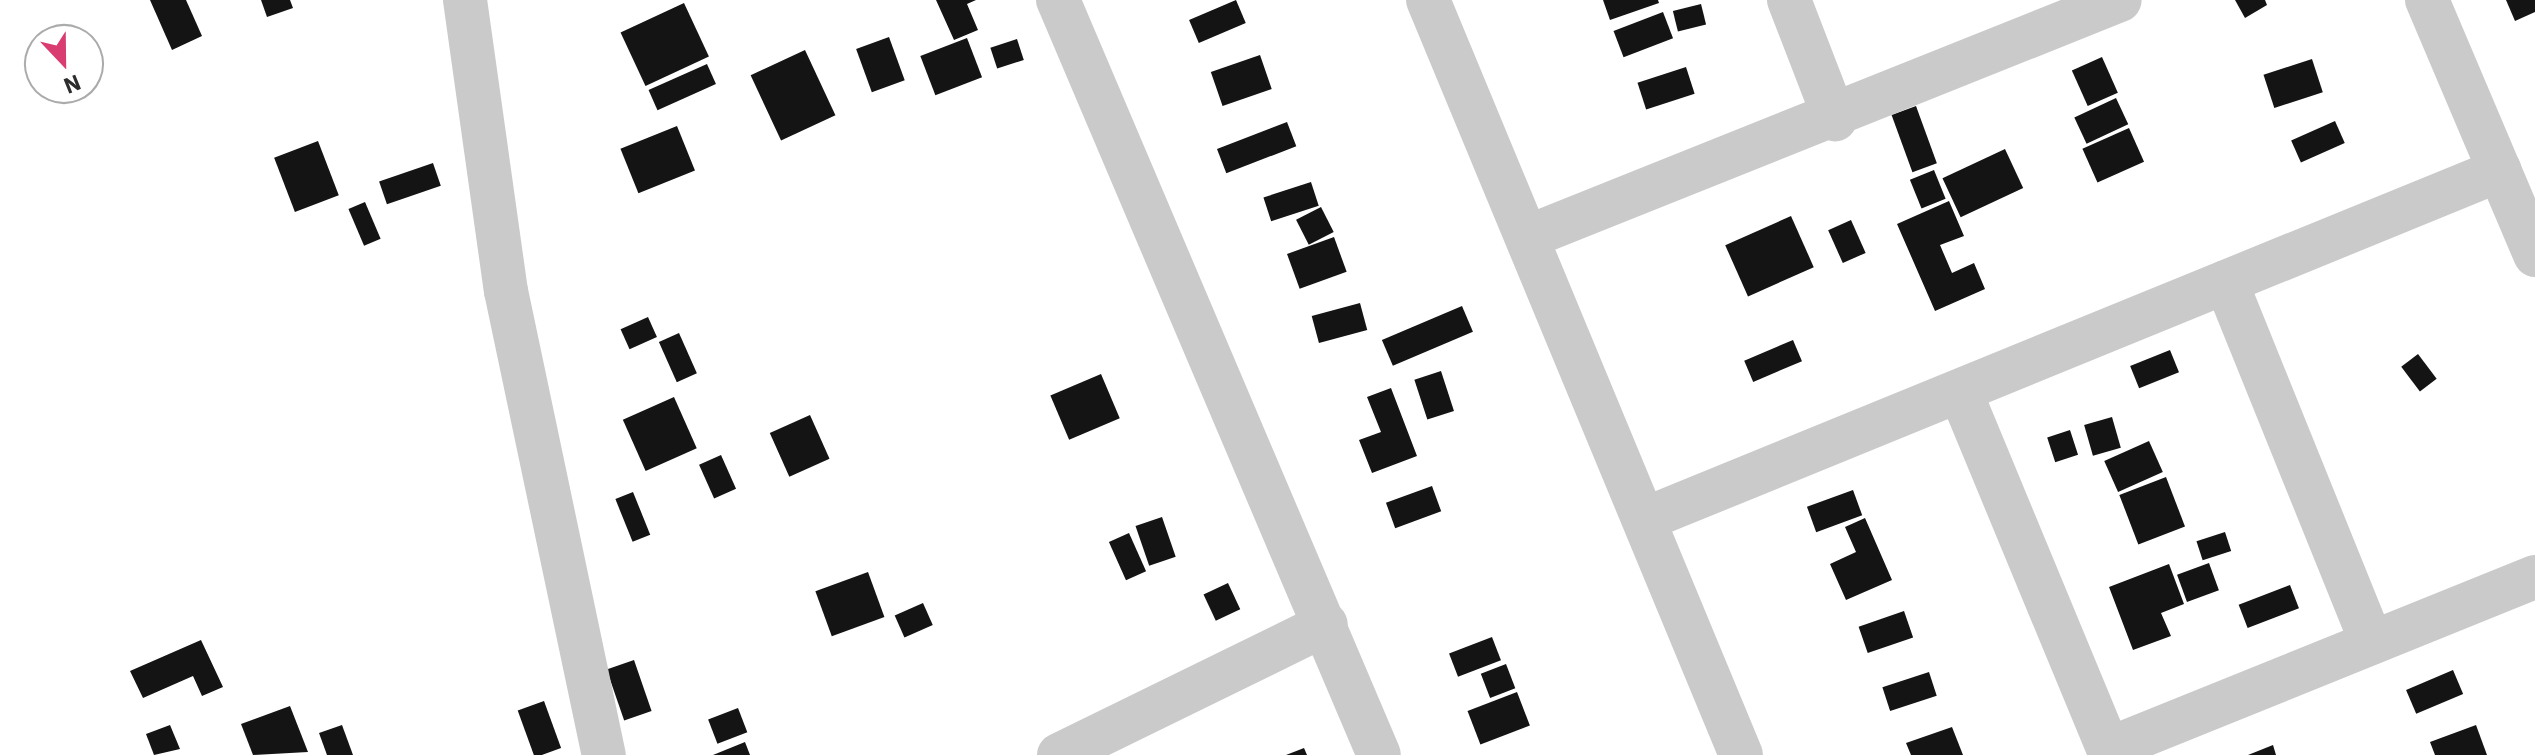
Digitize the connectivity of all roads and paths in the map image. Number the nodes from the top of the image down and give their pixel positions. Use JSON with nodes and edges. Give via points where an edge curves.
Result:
{"nodes":[{"id":1,"x":465,"y":0,"type":"edge"},
{"id":2,"x":1058,"y":0,"type":"edge"},
{"id":3,"x":1428,"y":0,"type":"edge"},
{"id":4,"x":1789,"y":0,"type":"edge"},
{"id":5,"x":2120,"y":0,"type":"edge"},
{"id":6,"x":2427,"y":0,"type":"edge"},
{"id":7,"x":1835,"y":119,"type":"junction"},
{"id":8,"x":2500,"y":170,"type":"junction"},
{"id":9,"x":1530,"y":236,"type":"junction"},
{"id":10,"x":2535,"y":255,"type":"edge"},
{"id":11,"x":2226,"y":282,"type":"junction"},
{"id":12,"x":1960,"y":391,"type":"junction"},
{"id":13,"x":1645,"y":519,"type":"junction"},
{"id":14,"x":2535,"y":577,"type":"edge"},
{"id":15,"x":1326,"y":624,"type":"junction"},
{"id":16,"x":2372,"y":643,"type":"junction"},
{"id":17,"x":2110,"y":752,"type":"edge"},
{"id":18,"x":604,"y":755,"type":"edge"},
{"id":19,"x":1059,"y":755,"type":"edge"},
{"id":20,"x":1379,"y":755,"type":"edge"},
{"id":21,"x":1741,"y":755,"type":"edge"}],
"edges":[{"from":1,"to":18,"type":"street","via":[[506,291]]},
{"from":2,"to":15,"type":"street"},
{"from":3,"to":9,"type":"street"},
{"from":4,"to":7,"type":"street"},
{"from":5,"to":7,"type":"street"},
{"from":6,"to":8,"type":"street"},
{"from":7,"to":9,"type":"street"},
{"from":8,"to":10,"type":"street"},
{"from":8,"to":11,"type":"street"},
{"from":9,"to":13,"type":"street"},
{"from":11,"to":12,"type":"street"},
{"from":11,"to":16,"type":"street"},
{"from":12,"to":13,"type":"street"},
{"from":12,"to":17,"type":"street"},
{"from":13,"to":21,"type":"street"},
{"from":14,"to":16,"type":"street"},
{"from":15,"to":19,"type":"street"},
{"from":15,"to":20,"type":"street"},
{"from":16,"to":17,"type":"street"}]}
